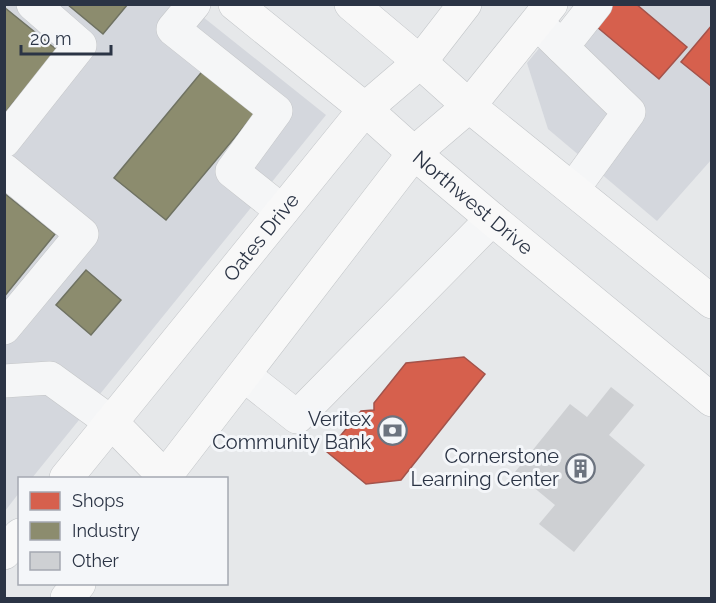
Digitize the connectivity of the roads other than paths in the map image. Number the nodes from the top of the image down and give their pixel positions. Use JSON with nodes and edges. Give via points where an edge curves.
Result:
{"nodes":[{"id":1,"x":33,"y":4,"type":"edge"},
{"id":2,"x":194,"y":4,"type":"edge"},
{"id":3,"x":236,"y":4,"type":"edge"},
{"id":4,"x":351,"y":4,"type":"edge"},
{"id":5,"x":465,"y":4,"type":"edge"},
{"id":6,"x":596,"y":4,"type":"edge"},
{"id":7,"x":544,"y":14,"type":"edge"},
{"id":8,"x":562,"y":47,"type":"junction"},
{"id":9,"x":420,"y":62,"type":"junction"},
{"id":10,"x":470,"y":106,"type":"junction"},
{"id":11,"x":365,"y":109,"type":"junction"},
{"id":12,"x":4,"y":141,"type":"edge"},
{"id":13,"x":414,"y":153,"type":"junction"},
{"id":14,"x":4,"y":170,"type":"edge"},
{"id":15,"x":573,"y":189,"type":"junction"},
{"id":16,"x":282,"y":211,"type":"junction"},
{"id":17,"x":492,"y":219,"type":"junction"},
{"id":18,"x":711,"y":302,"type":"edge"},
{"id":19,"x":4,"y":328,"type":"edge"},
{"id":20,"x":244,"y":375,"type":"junction"},
{"id":21,"x":4,"y":381,"type":"edge"},
{"id":22,"x":711,"y":400,"type":"edge"},
{"id":23,"x":112,"y":423,"type":"junction"},
{"id":24,"x":67,"y":477,"type":"edge"},
{"id":25,"x":163,"y":477,"type":"edge"},
{"id":26,"x":165,"y":477,"type":"edge"},
{"id":27,"x":18,"y":537,"type":"edge"},
{"id":28,"x":4,"y":553,"type":"edge"},
{"id":29,"x":78,"y":585,"type":"edge"},
{"id":30,"x":67,"y":598,"type":"edge"}],
"edges":[{"from":1,"to":12,"type":"lane","via":[[80,45]]},
{"from":2,"to":16,"type":"lane","via":[[173,29],[276,111],[232,171]]},
{"from":3,"to":11,"type":"main road","name":"Northwest Drive"},
{"from":4,"to":9,"type":"main road"},
{"from":5,"to":9,"type":"main road","name":"Oates Drive"},
{"from":6,"to":8,"type":"lane"},
{"from":7,"to":8,"type":"lane"},
{"from":7,"to":10,"type":"main road"},
{"from":8,"to":15,"type":"lane","via":[[629,112]]},
{"from":9,"to":10,"type":"main road"},
{"from":9,"to":11,"type":"main road","name":"Oates Drive"},
{"from":10,"to":13,"type":"main road"},
{"from":10,"to":15,"type":"main road"},
{"from":11,"to":13,"type":"main road","name":"Northwest Drive"},
{"from":11,"to":16,"type":"main road","name":"Oates Drive"},
{"from":13,"to":17,"type":"main road","name":"Northwest Drive"},
{"from":13,"to":20,"type":"main road"},
{"from":14,"to":19,"type":"lane","via":[[82,234]]},
{"from":15,"to":18,"type":"main road"},
{"from":16,"to":23,"type":"main road","name":"Oates Drive"},
{"from":17,"to":20,"type":"lane","via":[[297,417]]},
{"from":17,"to":22,"type":"main road","name":"Northwest Drive"},
{"from":20,"to":26,"type":"main road"},
{"from":21,"to":23,"type":"lane","via":[[50,378]]},
{"from":23,"to":24,"type":"main road","name":"Oates Drive"},
{"from":23,"to":25,"type":"main road"},
{"from":27,"to":28,"type":"main road"},
{"from":29,"to":30,"type":"main road"}]}
